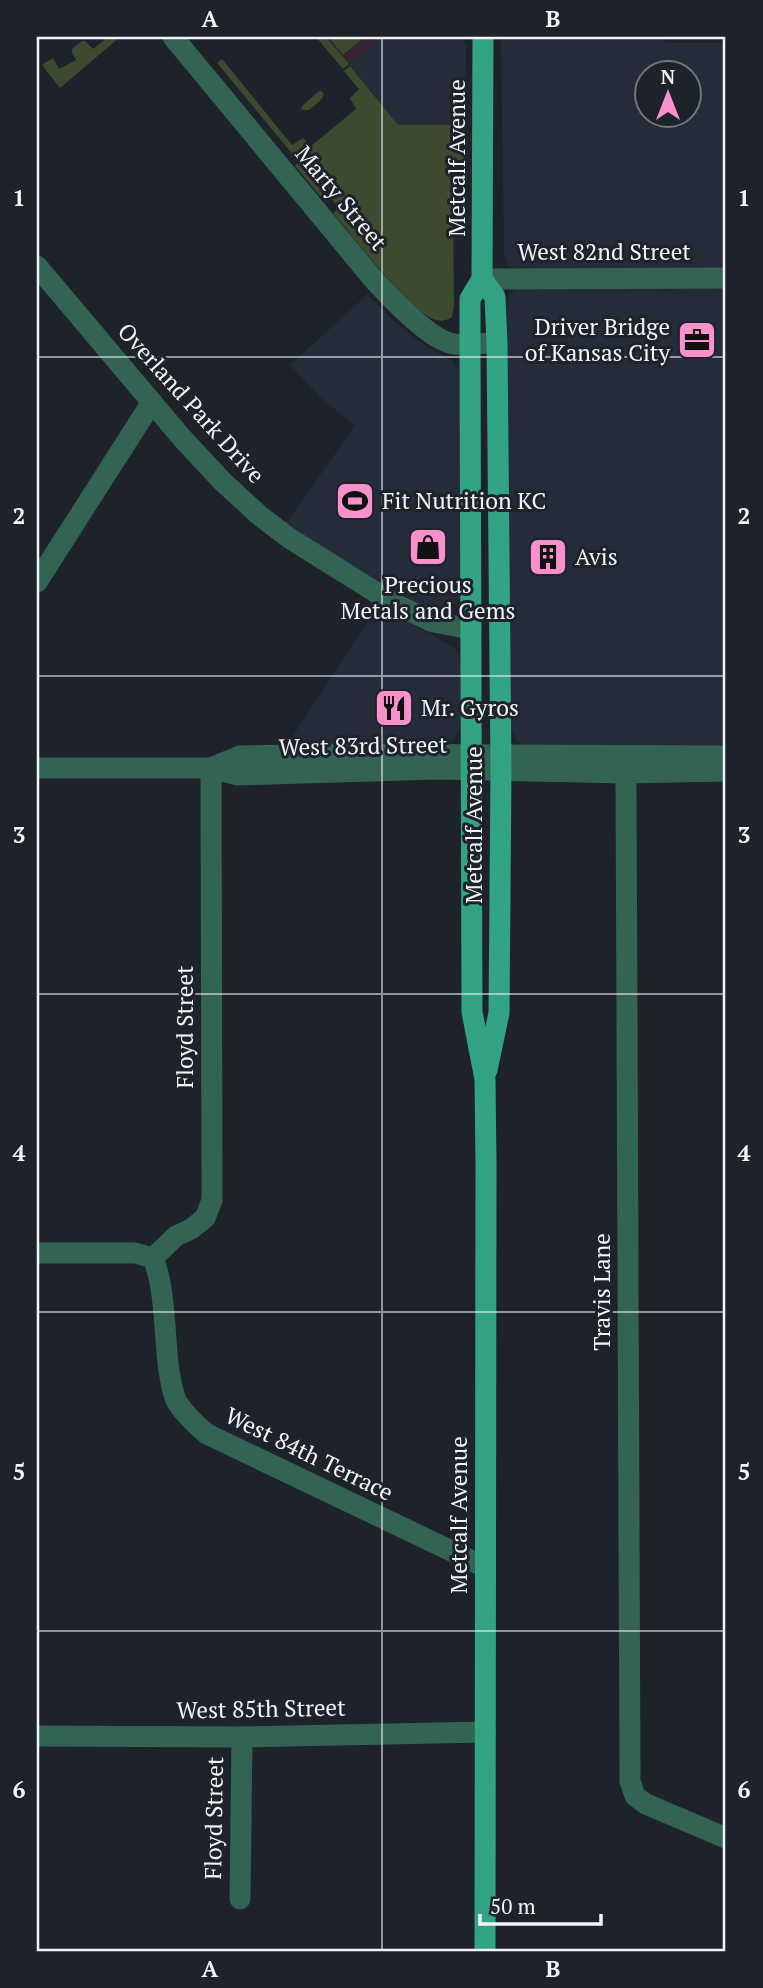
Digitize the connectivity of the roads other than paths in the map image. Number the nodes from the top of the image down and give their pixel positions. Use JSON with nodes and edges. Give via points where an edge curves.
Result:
{"nodes":[{"id":1,"x":173,"y":37,"type":"edge"},
{"id":2,"x":483,"y":37,"type":"edge"},
{"id":3,"x":37,"y":266,"type":"edge"},
{"id":4,"x":726,"y":278,"type":"edge"},
{"id":5,"x":482,"y":279,"type":"junction"},
{"id":6,"x":470,"y":343,"type":"junction"},
{"id":7,"x":498,"y":343,"type":"junction"},
{"id":8,"x":152,"y":402,"type":"junction"},
{"id":9,"x":37,"y":582,"type":"edge"},
{"id":10,"x":471,"y":629,"type":"junction"},
{"id":11,"x":726,"y":756,"type":"edge"},
{"id":12,"x":500,"y":762,"type":"junction"},
{"id":13,"x":471,"y":763,"type":"junction"},
{"id":14,"x":37,"y":768,"type":"edge"},
{"id":15,"x":211,"y":768,"type":"junction"},
{"id":16,"x":726,"y":771,"type":"edge"},
{"id":17,"x":626,"y":773,"type":"junction"},
{"id":18,"x":485,"y":1079,"type":"junction"},
{"id":19,"x":37,"y":1253,"type":"edge"},
{"id":20,"x":153,"y":1258,"type":"junction"},
{"id":21,"x":485,"y":1567,"type":"junction"},
{"id":22,"x":485,"y":1732,"type":"junction"},
{"id":23,"x":37,"y":1736,"type":"edge"},
{"id":24,"x":242,"y":1737,"type":"junction"},
{"id":25,"x":725,"y":1839,"type":"edge"},
{"id":26,"x":240,"y":1899,"type":"dead end"},
{"id":27,"x":485,"y":1951,"type":"edge"}],
"edges":[{"from":1,"to":6,"type":"street","name":"Marty Street","via":[[405,313],[451,344]]},
{"from":2,"to":5,"type":"main road","name":"Metcalf Avenue"},
{"from":3,"to":8,"type":"street","name":"Overland Park Drive"},
{"from":4,"to":5,"type":"street","name":"West 82nd Street"},
{"from":5,"to":6,"type":"main road","name":"Metcalf Avenue","via":[[470,299]]},
{"from":5,"to":7,"type":"main road","name":"Metcalf Avenue","via":[[495,297]]},
{"from":6,"to":7,"type":"street","name":"Marty Street"},
{"from":6,"to":10,"type":"main road","name":"Metcalf Avenue"},
{"from":7,"to":12,"type":"main road","name":"Metcalf Avenue"},
{"from":8,"to":9,"type":"street"},
{"from":8,"to":10,"type":"street","name":"Overland Park Drive","via":[[222,481],[289,538],[414,614]]},
{"from":10,"to":13,"type":"main road","name":"Metcalf Avenue"},
{"from":11,"to":12,"type":"street","name":"West 83rd Street"},
{"from":12,"to":13,"type":"street","name":"West 83rd Street"},
{"from":12,"to":17,"type":"street","name":"West 83rd Street"},
{"from":12,"to":18,"type":"main road","name":"Metcalf Avenue","via":[[499,1013]]},
{"from":13,"to":15,"type":"street","name":"West 83rd Street","via":[[240,756]]},
{"from":13,"to":18,"type":"main road","name":"Metcalf Avenue","via":[[472,1012]]},
{"from":14,"to":15,"type":"street","name":"West 83rd Street"},
{"from":15,"to":20,"type":"street","name":"Floyd Street","via":[[212,1200],[205,1218]]},
{"from":16,"to":17,"type":"street","name":"West 83rd Street"},
{"from":17,"to":25,"type":"street","name":"Travis Lane","via":[[630,1781],[635,1796],[646,1804]]},
{"from":18,"to":21,"type":"main road","name":"Metcalf Avenue"},
{"from":19,"to":20,"type":"street","via":[[135,1252]]},
{"from":20,"to":21,"type":"street","name":"West 84th Terrace","via":[[160,1276],[172,1387],[190,1419],[207,1434]]},
{"from":21,"to":22,"type":"main road","name":"Metcalf Avenue"},
{"from":22,"to":24,"type":"street","name":"West 85th Street"},
{"from":22,"to":27,"type":"main road","name":"Metcalf Avenue"},
{"from":23,"to":24,"type":"street","name":"West 85th Street"},
{"from":24,"to":26,"type":"street","name":"Floyd Street"}]}
